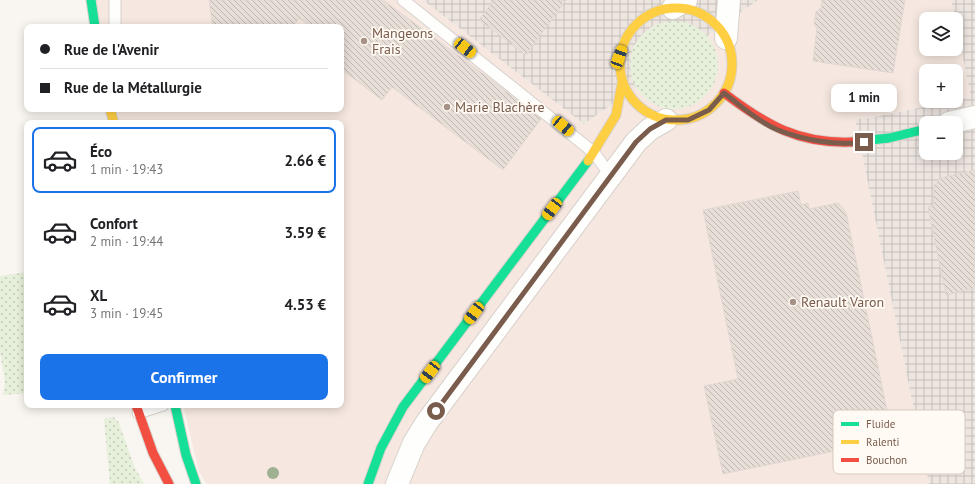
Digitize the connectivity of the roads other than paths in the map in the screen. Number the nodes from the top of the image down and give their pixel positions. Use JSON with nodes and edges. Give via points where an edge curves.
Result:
{"nodes":[{"id":1,"x":91,"y":0,"type":"edge"},
{"id":2,"x":115,"y":0,"type":"edge"},
{"id":3,"x":403,"y":0,"type":"edge"},
{"id":4,"x":729,"y":0,"type":"edge"},
{"id":5,"x":679,"y":4,"type":"edge"},
{"id":6,"x":95,"y":24,"type":"edge"},
{"id":7,"x":115,"y":24,"type":"edge"},
{"id":8,"x":726,"y":38,"type":"junction"},
{"id":9,"x":622,"y":83,"type":"junction"},
{"id":10,"x":724,"y":93,"type":"junction"},
{"id":11,"x":975,"y":117,"type":"edge"},
{"id":12,"x":666,"y":120,"type":"junction"},
{"id":13,"x":963,"y":120,"type":"edge"},
{"id":14,"x":919,"y":131,"type":"edge"},
{"id":15,"x":594,"y":152,"type":"junction"},
{"id":16,"x":611,"y":176,"type":"junction"},
{"id":17,"x":176,"y":408,"type":"edge"},
{"id":18,"x":137,"y":409,"type":"edge"},
{"id":19,"x":169,"y":484,"type":"edge"},
{"id":20,"x":196,"y":484,"type":"edge"},
{"id":21,"x":368,"y":484,"type":"edge"},
{"id":22,"x":397,"y":484,"type":"edge"}],
"edges":[{"from":1,"to":6,"type":"street"},
{"from":2,"to":7,"type":"lane"},
{"from":3,"to":15,"type":"lane"},
{"from":4,"to":8,"type":"street"},
{"from":5,"to":8,"type":"street","via":[[712,21]]},
{"from":5,"to":9,"type":"street","via":[[648,15],[628,32],[619,57]]},
{"from":8,"to":10,"type":"street","via":[[732,66]]},
{"from":9,"to":12,"type":"street","via":[[639,108]]},
{"from":9,"to":15,"type":"street","via":[[616,115]]},
{"from":10,"to":12,"type":"street","via":[[709,110],[688,120]]},
{"from":10,"to":14,"type":"street","via":[[777,129],[805,138],[850,144]]},
{"from":11,"to":13,"type":"street"},
{"from":12,"to":16,"type":"street","via":[[650,129],[636,142]]},
{"from":15,"to":16,"type":"lane"},
{"from":15,"to":21,"type":"street","via":[[403,407],[381,448]]},
{"from":16,"to":22,"type":"street","via":[[427,422],[414,443]]},
{"from":17,"to":20,"type":"street","via":[[186,455]]},
{"from":18,"to":19,"type":"street","via":[[153,453]]}]}
